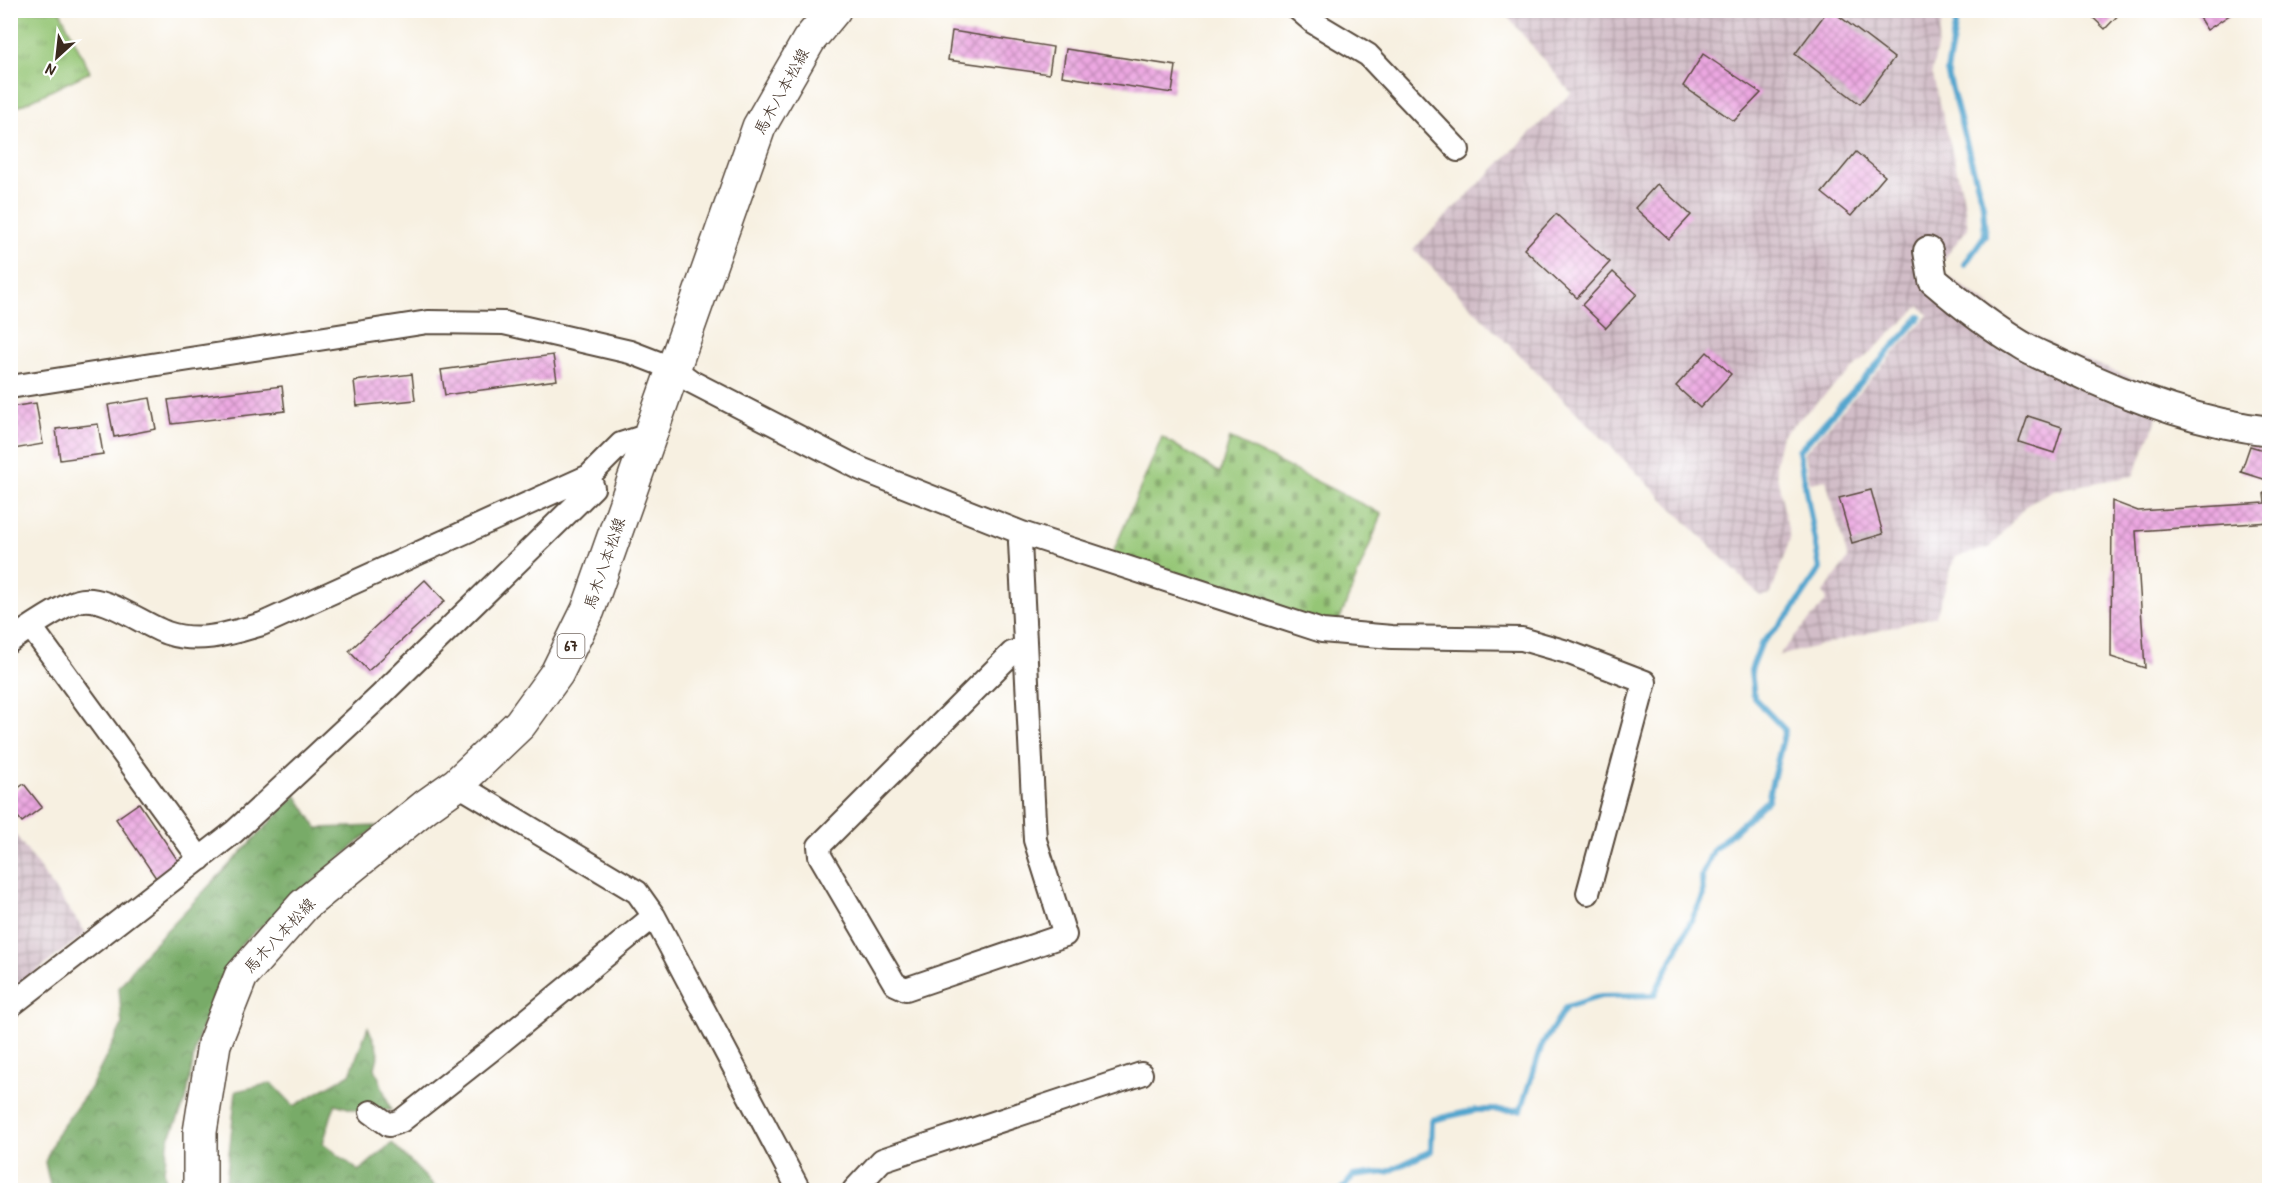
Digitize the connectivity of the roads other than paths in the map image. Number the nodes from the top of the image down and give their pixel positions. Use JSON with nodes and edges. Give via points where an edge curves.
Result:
{"nodes":[{"id":1,"x":834,"y":10,"type":"edge"},
{"id":2,"x":1299,"y":10,"type":"edge"},
{"id":3,"x":1458,"y":150,"type":"dead end"},
{"id":4,"x":1928,"y":251,"type":"dead end"},
{"id":5,"x":674,"y":369,"type":"junction"},
{"id":6,"x":10,"y":387,"type":"edge"},
{"id":7,"x":2270,"y":430,"type":"edge"},
{"id":8,"x":649,"y":435,"type":"junction"},
{"id":9,"x":589,"y":476,"type":"junction"},
{"id":10,"x":1022,"y":534,"type":"junction"},
{"id":11,"x":31,"y":627,"type":"junction"},
{"id":12,"x":10,"y":641,"type":"edge"},
{"id":13,"x":1024,"y":648,"type":"junction"},
{"id":14,"x":457,"y":784,"type":"junction"},
{"id":15,"x":200,"y":858,"type":"junction"},
{"id":16,"x":1588,"y":893,"type":"dead end"},
{"id":17,"x":654,"y":916,"type":"junction"},
{"id":18,"x":10,"y":1006,"type":"edge"},
{"id":19,"x":1141,"y":1074,"type":"dead end"},
{"id":20,"x":371,"y":1112,"type":"dead end"},
{"id":21,"x":789,"y":1185,"type":"edge"},
{"id":22,"x":200,"y":1191,"type":"edge"},
{"id":23,"x":854,"y":1191,"type":"edge"}],
"edges":[{"from":1,"to":5,"type":"main road","name":"馬木八本松線","number":"67","via":[[809,40],[759,127]]},
{"from":2,"to":3,"type":"street","via":[[1368,55]]},
{"from":4,"to":7,"type":"street","via":[[1933,280],[2021,345],[2088,378],[2155,403],[2235,427]]},
{"from":5,"to":6,"type":"street","via":[[630,352],[504,323],[428,322]]},
{"from":5,"to":8,"type":"main road","name":"馬木八本松線","number":"67"},
{"from":5,"to":10,"type":"street","via":[[861,469]]},
{"from":8,"to":9,"type":"street","via":[[621,444]]},
{"from":8,"to":14,"type":"main road","name":"馬木八本松線","number":"67","via":[[588,610],[557,674],[520,724]]},
{"from":9,"to":11,"type":"street","via":[[262,624],[210,639],[169,634],[95,599],[78,601]]},
{"from":9,"to":15,"type":"street","via":[[593,488],[379,697],[234,832]]},
{"from":10,"to":13,"type":"street"},
{"from":10,"to":16,"type":"street","via":[[1322,631],[1392,637],[1522,639],[1646,682]]},
{"from":11,"to":12,"type":"street"},
{"from":11,"to":15,"type":"street"},
{"from":13,"to":13,"type":"street","via":[[1035,840],[1065,935],[906,989],[894,984],[819,856],[819,846],[1012,653]]},
{"from":14,"to":17,"type":"street","via":[[637,892]]},
{"from":14,"to":22,"type":"main road","name":"馬木八本松線","number":"67","via":[[304,905],[241,976],[213,1044],[200,1132]]},
{"from":15,"to":18,"type":"street"},
{"from":17,"to":20,"type":"street","via":[[401,1121],[389,1125]]},
{"from":17,"to":21,"type":"street"},
{"from":19,"to":23,"type":"street","via":[[882,1160]]}]}
